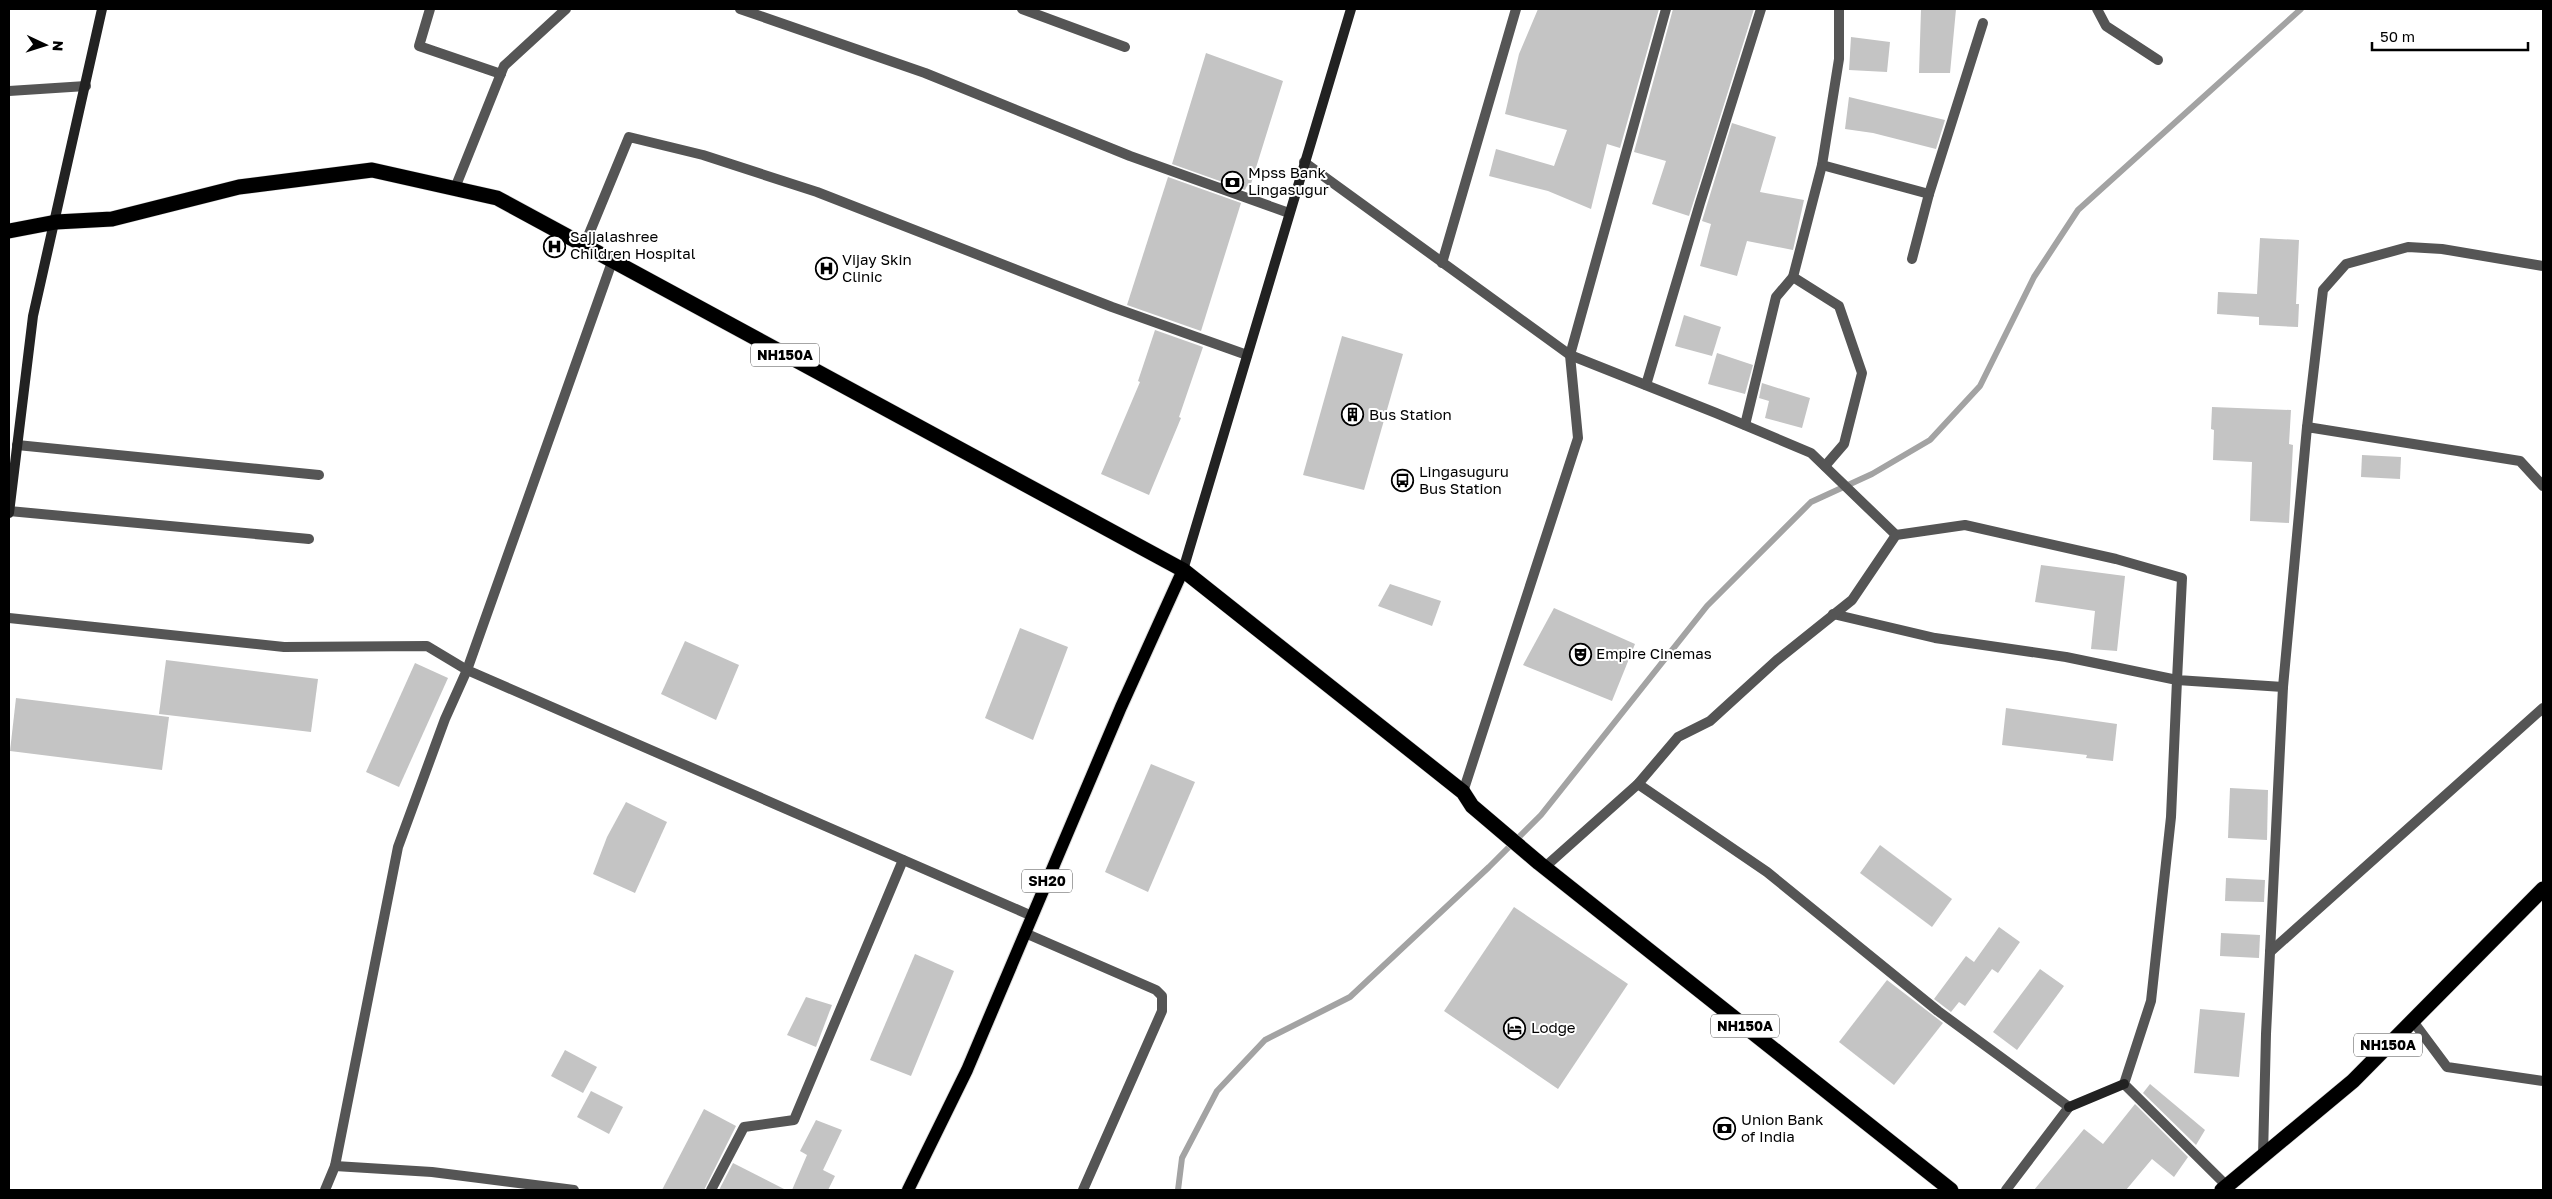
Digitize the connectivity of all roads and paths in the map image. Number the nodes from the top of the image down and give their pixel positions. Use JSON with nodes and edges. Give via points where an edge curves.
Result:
{"nodes":[{"id":1,"x":102,"y":9,"type":"edge"},
{"id":2,"x":430,"y":9,"type":"edge"},
{"id":3,"x":566,"y":9,"type":"edge"},
{"id":4,"x":740,"y":9,"type":"edge"},
{"id":5,"x":1022,"y":9,"type":"edge"},
{"id":6,"x":1350,"y":9,"type":"edge"},
{"id":7,"x":1516,"y":9,"type":"edge"},
{"id":8,"x":1666,"y":9,"type":"edge"},
{"id":9,"x":1761,"y":9,"type":"edge"},
{"id":10,"x":1839,"y":9,"type":"edge"},
{"id":11,"x":2097,"y":9,"type":"edge"},
{"id":12,"x":1983,"y":23,"type":"dead end"},
{"id":13,"x":1125,"y":47,"type":"dead end"},
{"id":14,"x":2158,"y":60,"type":"dead end"},
{"id":15,"x":500,"y":74,"type":"junction"},
{"id":16,"x":86,"y":86,"type":"junction"},
{"id":17,"x":9,"y":91,"type":"edge"},
{"id":18,"x":1304,"y":162,"type":"junction"},
{"id":19,"x":1822,"y":165,"type":"junction"},
{"id":20,"x":455,"y":188,"type":"junction"},
{"id":21,"x":1929,"y":194,"type":"junction"},
{"id":22,"x":1289,"y":213,"type":"junction"},
{"id":23,"x":56,"y":222,"type":"junction"},
{"id":24,"x":9,"y":231,"type":"edge"},
{"id":25,"x":584,"y":246,"type":"junction"},
{"id":26,"x":1912,"y":259,"type":"dead end"},
{"id":27,"x":612,"y":262,"type":"junction"},
{"id":28,"x":1442,"y":263,"type":"junction"},
{"id":29,"x":2543,"y":266,"type":"edge"},
{"id":30,"x":1793,"y":277,"type":"junction"},
{"id":31,"x":1247,"y":355,"type":"junction"},
{"id":32,"x":1570,"y":356,"type":"junction"},
{"id":33,"x":1646,"y":385,"type":"junction"},
{"id":34,"x":1745,"y":425,"type":"junction"},
{"id":35,"x":2307,"y":427,"type":"junction"},
{"id":36,"x":17,"y":445,"type":"junction"},
{"id":37,"x":1825,"y":466,"type":"junction"},
{"id":38,"x":319,"y":475,"type":"dead end"},
{"id":39,"x":2543,"y":486,"type":"edge"},
{"id":40,"x":9,"y":512,"type":"edge"},
{"id":41,"x":1896,"y":535,"type":"junction"},
{"id":42,"x":309,"y":539,"type":"dead end"},
{"id":43,"x":1183,"y":570,"type":"junction"},
{"id":44,"x":1833,"y":614,"type":"junction"},
{"id":45,"x":9,"y":618,"type":"edge"},
{"id":46,"x":467,"y":670,"type":"junction"},
{"id":47,"x":2177,"y":680,"type":"junction"},
{"id":48,"x":2284,"y":687,"type":"junction"},
{"id":49,"x":2543,"y":708,"type":"edge"},
{"id":50,"x":1638,"y":784,"type":"junction"},
{"id":51,"x":1463,"y":792,"type":"junction"},
{"id":52,"x":903,"y":860,"type":"junction"},
{"id":53,"x":1542,"y":865,"type":"junction"},
{"id":54,"x":2543,"y":889,"type":"edge"},
{"id":55,"x":1032,"y":916,"type":"junction"},
{"id":56,"x":1025,"y":933,"type":"junction"},
{"id":57,"x":2270,"y":952,"type":"junction"},
{"id":58,"x":2412,"y":1020,"type":"junction"},
{"id":59,"x":2543,"y":1081,"type":"edge"},
{"id":60,"x":2124,"y":1084,"type":"junction"},
{"id":61,"x":2068,"y":1107,"type":"junction"},
{"id":62,"x":2264,"y":1156,"type":"junction"},
{"id":63,"x":335,"y":1166,"type":"junction"},
{"id":64,"x":2225,"y":1188,"type":"edge"},
{"id":65,"x":325,"y":1190,"type":"edge"},
{"id":66,"x":574,"y":1190,"type":"edge"},
{"id":67,"x":711,"y":1190,"type":"edge"},
{"id":68,"x":908,"y":1190,"type":"edge"},
{"id":69,"x":1083,"y":1190,"type":"edge"},
{"id":70,"x":1950,"y":1190,"type":"edge"},
{"id":71,"x":2006,"y":1190,"type":"edge"}],
"edges":[{"from":1,"to":16,"type":"street"},
{"from":2,"to":15,"type":"street","via":[[419,46]]},
{"from":3,"to":15,"type":"street","via":[[504,66]]},
{"from":4,"to":22,"type":"street","via":[[925,74],[1130,156]]},
{"from":5,"to":13,"type":"street"},
{"from":6,"to":18,"type":"street"},
{"from":7,"to":28,"type":"street"},
{"from":8,"to":32,"type":"street"},
{"from":9,"to":33,"type":"street"},
{"from":10,"to":19,"type":"street","via":[[1839,59]]},
{"from":11,"to":14,"type":"street","via":[[2106,26]]},
{"from":12,"to":21,"type":"street"},
{"from":15,"to":20,"type":"street"},
{"from":16,"to":17,"type":"street"},
{"from":16,"to":23,"type":"street"},
{"from":18,"to":22,"type":"street"},
{"from":18,"to":28,"type":"street"},
{"from":19,"to":21,"type":"street"},
{"from":19,"to":30,"type":"street"},
{"from":20,"to":23,"type":"highway","number":"NH150A","via":[[372,170],[240,187],[112,219]]},
{"from":20,"to":25,"type":"highway","number":"NH150A","via":[[497,198]]},
{"from":21,"to":26,"type":"street"},
{"from":22,"to":31,"type":"street"},
{"from":23,"to":24,"type":"highway","number":"NH150A"},
{"from":23,"to":36,"type":"street","via":[[33,316]]},
{"from":25,"to":27,"type":"highway","number":"NH150A"},
{"from":25,"to":31,"type":"street","via":[[629,137],[703,155],[817,192],[1112,307]]},
{"from":27,"to":43,"type":"highway","number":"NH150A"},
{"from":27,"to":46,"type":"street"},
{"from":28,"to":32,"type":"street"},
{"from":29,"to":35,"type":"street","via":[[2442,249],[2408,247],[2346,264],[2323,290]]},
{"from":30,"to":34,"type":"street","via":[[1776,297]]},
{"from":30,"to":37,"type":"street","via":[[1839,306],[1862,373],[1844,444]]},
{"from":31,"to":43,"type":"street"},
{"from":32,"to":33,"type":"street"},
{"from":32,"to":51,"type":"street","via":[[1578,438]]},
{"from":33,"to":34,"type":"street"},
{"from":34,"to":37,"type":"street","via":[[1811,453]]},
{"from":35,"to":39,"type":"street","via":[[2520,462]]},
{"from":35,"to":48,"type":"street"},
{"from":36,"to":38,"type":"street"},
{"from":36,"to":40,"type":"street"},
{"from":37,"to":41,"type":"street"},
{"from":40,"to":42,"type":"street"},
{"from":41,"to":44,"type":"street","via":[[1852,600]]},
{"from":41,"to":47,"type":"street","via":[[1965,525],[2116,559],[2182,578]]},
{"from":43,"to":51,"type":"highway","number":"NH150A"},
{"from":43,"to":55,"type":"main road","number":"SH20"},
{"from":44,"to":47,"type":"street","via":[[1936,638],[2066,657]]},
{"from":44,"to":50,"type":"street","via":[[1710,721],[1678,737]]},
{"from":45,"to":46,"type":"street","via":[[284,647],[427,646]]},
{"from":46,"to":52,"type":"street"},
{"from":46,"to":63,"type":"street","via":[[445,719],[398,848]]},
{"from":47,"to":48,"type":"street"},
{"from":47,"to":60,"type":"street","via":[[2171,818],[2151,1001]]},
{"from":48,"to":57,"type":"street"},
{"from":49,"to":57,"type":"street"},
{"from":50,"to":53,"type":"street"},
{"from":50,"to":61,"type":"street","via":[[1767,872],[1938,1011]]},
{"from":51,"to":53,"type":"highway","number":"NH150A","via":[[1472,806]]},
{"from":52,"to":55,"type":"street"},
{"from":52,"to":67,"type":"street","via":[[794,1120],[744,1127]]},
{"from":53,"to":70,"type":"highway","number":"NH150A"},
{"from":54,"to":58,"type":"highway","number":"NH150A"},
{"from":55,"to":56,"type":"main road","number":"SH20"},
{"from":56,"to":68,"type":"main road","number":"SH20","via":[[967,1070]]},
{"from":56,"to":69,"type":"street","via":[[1156,990],[1162,996],[1162,1011]]},
{"from":57,"to":62,"type":"street"},
{"from":58,"to":59,"type":"street","via":[[2447,1067]]},
{"from":58,"to":62,"type":"highway","number":"NH150A","via":[[2352,1080]]},
{"from":60,"to":61,"type":"street"},
{"from":60,"to":64,"type":"street"},
{"from":61,"to":71,"type":"street"},
{"from":62,"to":64,"type":"highway","number":"NH150A"},
{"from":63,"to":65,"type":"street"},
{"from":63,"to":66,"type":"street","via":[[432,1172]]}]}
